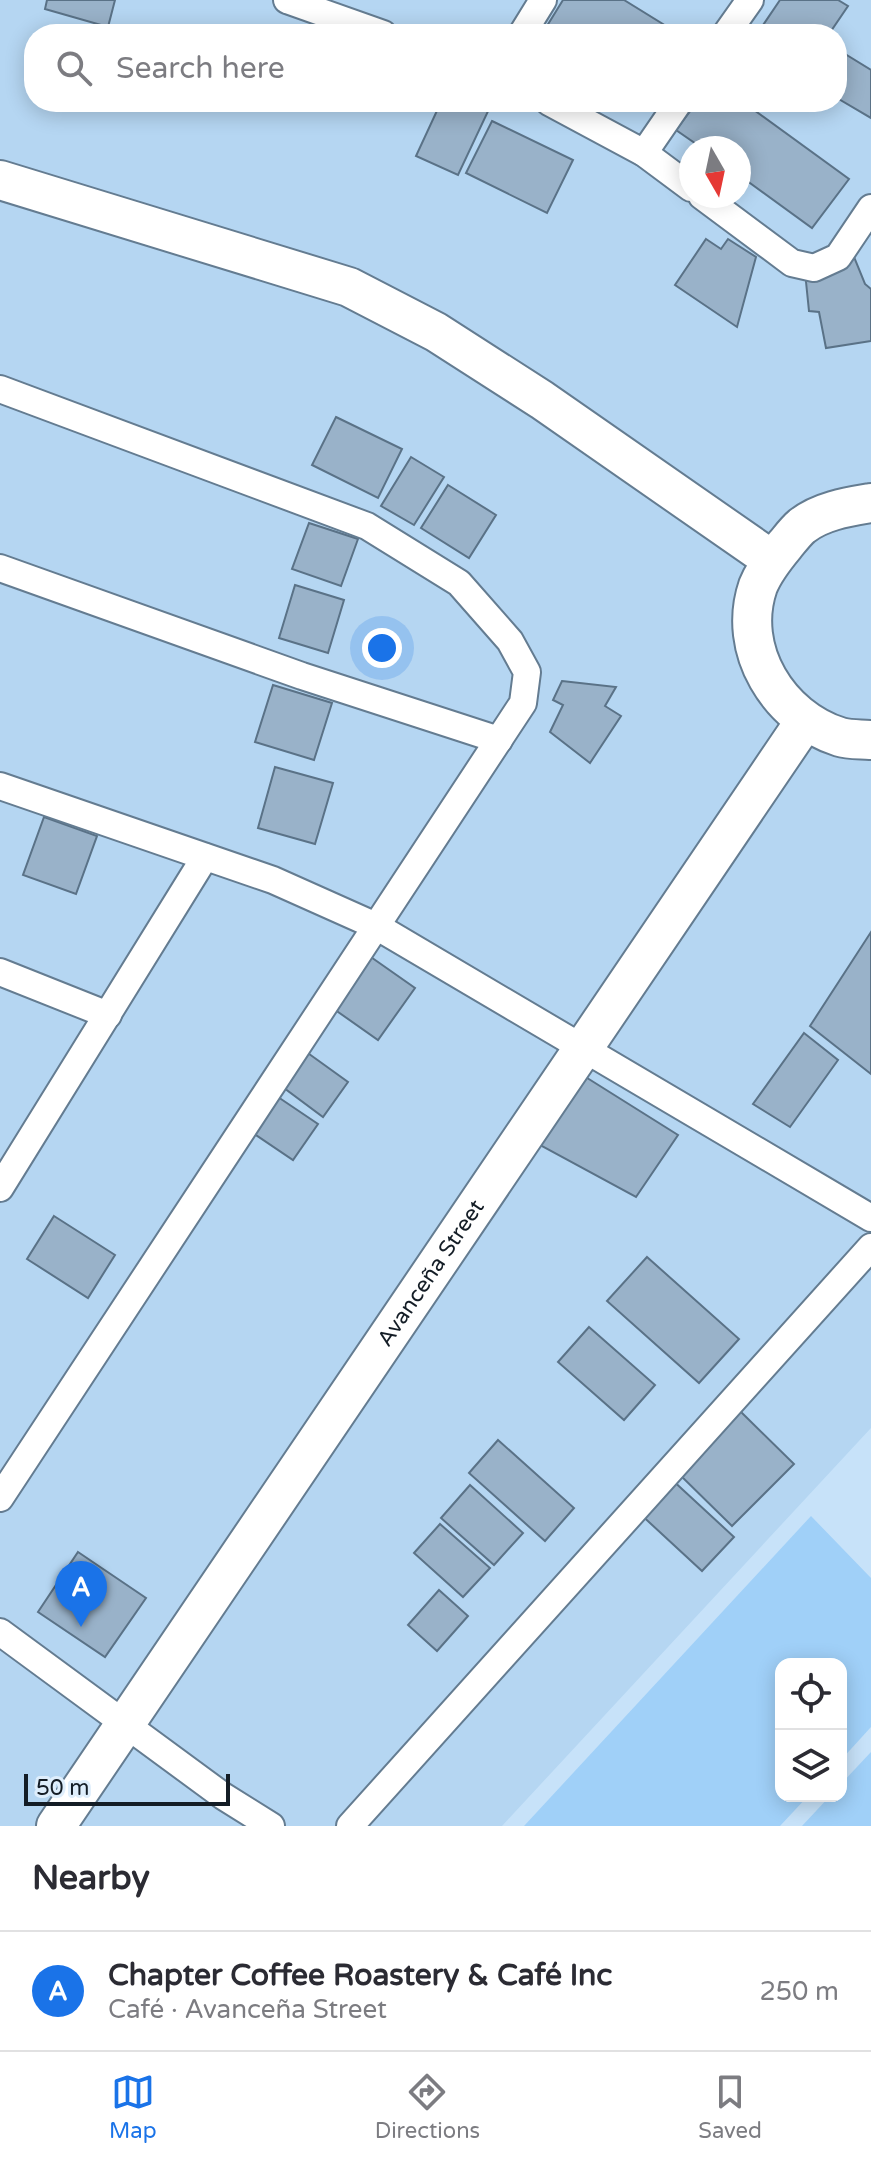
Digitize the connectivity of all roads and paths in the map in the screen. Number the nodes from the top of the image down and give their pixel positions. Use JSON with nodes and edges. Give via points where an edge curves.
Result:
{"nodes":[{"id":1,"x":287,"y":0,"type":"edge"},
{"id":2,"x":543,"y":0,"type":"edge"},
{"id":3,"x":750,"y":0,"type":"edge"},
{"id":4,"x":355,"y":24,"type":"edge"},
{"id":5,"x":528,"y":24,"type":"edge"},
{"id":6,"x":733,"y":24,"type":"edge"},
{"id":7,"x":568,"y":112,"type":"edge"},
{"id":8,"x":672,"y":112,"type":"edge"},
{"id":9,"x":644,"y":153,"type":"junction"},
{"id":10,"x":679,"y":179,"type":"edge"},
{"id":11,"x":0,"y":180,"type":"edge"},
{"id":12,"x":718,"y":208,"type":"edge"},
{"id":13,"x":871,"y":208,"type":"edge"},
{"id":14,"x":0,"y":389,"type":"edge"},
{"id":15,"x":871,"y":503,"type":"edge"},
{"id":16,"x":772,"y":560,"type":"junction"},
{"id":17,"x":0,"y":568,"type":"edge"},
{"id":18,"x":805,"y":721,"type":"junction"},
{"id":19,"x":499,"y":740,"type":"junction"},
{"id":20,"x":871,"y":740,"type":"edge"},
{"id":21,"x":0,"y":786,"type":"edge"},
{"id":22,"x":205,"y":857,"type":"junction"},
{"id":23,"x":376,"y":926,"type":"junction"},
{"id":24,"x":0,"y":972,"type":"edge"},
{"id":25,"x":108,"y":1015,"type":"junction"},
{"id":26,"x":584,"y":1049,"type":"junction"},
{"id":27,"x":4,"y":1175,"type":"edge"},
{"id":28,"x":871,"y":1218,"type":"edge"},
{"id":29,"x":871,"y":1247,"type":"edge"},
{"id":30,"x":0,"y":1498,"type":"edge"},
{"id":31,"x":0,"y":1632,"type":"edge"},
{"id":32,"x":126,"y":1724,"type":"junction"},
{"id":33,"x":56,"y":1826,"type":"edge"},
{"id":34,"x":271,"y":1826,"type":"edge"},
{"id":35,"x":350,"y":1826,"type":"edge"}],
"edges":[{"from":1,"to":4,"type":"street"},
{"from":2,"to":5,"type":"street"},
{"from":3,"to":6,"type":"street"},
{"from":7,"to":9,"type":"street"},
{"from":8,"to":9,"type":"street"},
{"from":9,"to":10,"type":"street"},
{"from":11,"to":16,"type":"street","via":[[349,287],[436,332],[542,400]]},
{"from":12,"to":13,"type":"street","via":[[792,263],[814,268],[838,257]]},
{"from":14,"to":19,"type":"street","via":[[367,526],[459,583],[510,641],[527,672],[523,703]]},
{"from":15,"to":16,"type":"street","via":[[834,509],[802,527]]},
{"from":16,"to":18,"type":"street","via":[[758,587],[752,624],[759,661],[777,695]]},
{"from":17,"to":19,"type":"street"},
{"from":18,"to":20,"type":"street","via":[[842,738]]},
{"from":18,"to":26,"type":"street","name":"Avanceña Street"},
{"from":19,"to":23,"type":"street"},
{"from":21,"to":22,"type":"street"},
{"from":22,"to":23,"type":"street","via":[[273,880]]},
{"from":22,"to":25,"type":"street"},
{"from":23,"to":26,"type":"street"},
{"from":23,"to":30,"type":"street"},
{"from":24,"to":25,"type":"street"},
{"from":25,"to":27,"type":"street"},
{"from":26,"to":28,"type":"street"},
{"from":26,"to":32,"type":"street","name":"Avanceña Street"},
{"from":29,"to":35,"type":"street"},
{"from":31,"to":32,"type":"street"},
{"from":32,"to":33,"type":"street","name":"Avanceña Street"},
{"from":32,"to":34,"type":"street"}]}
